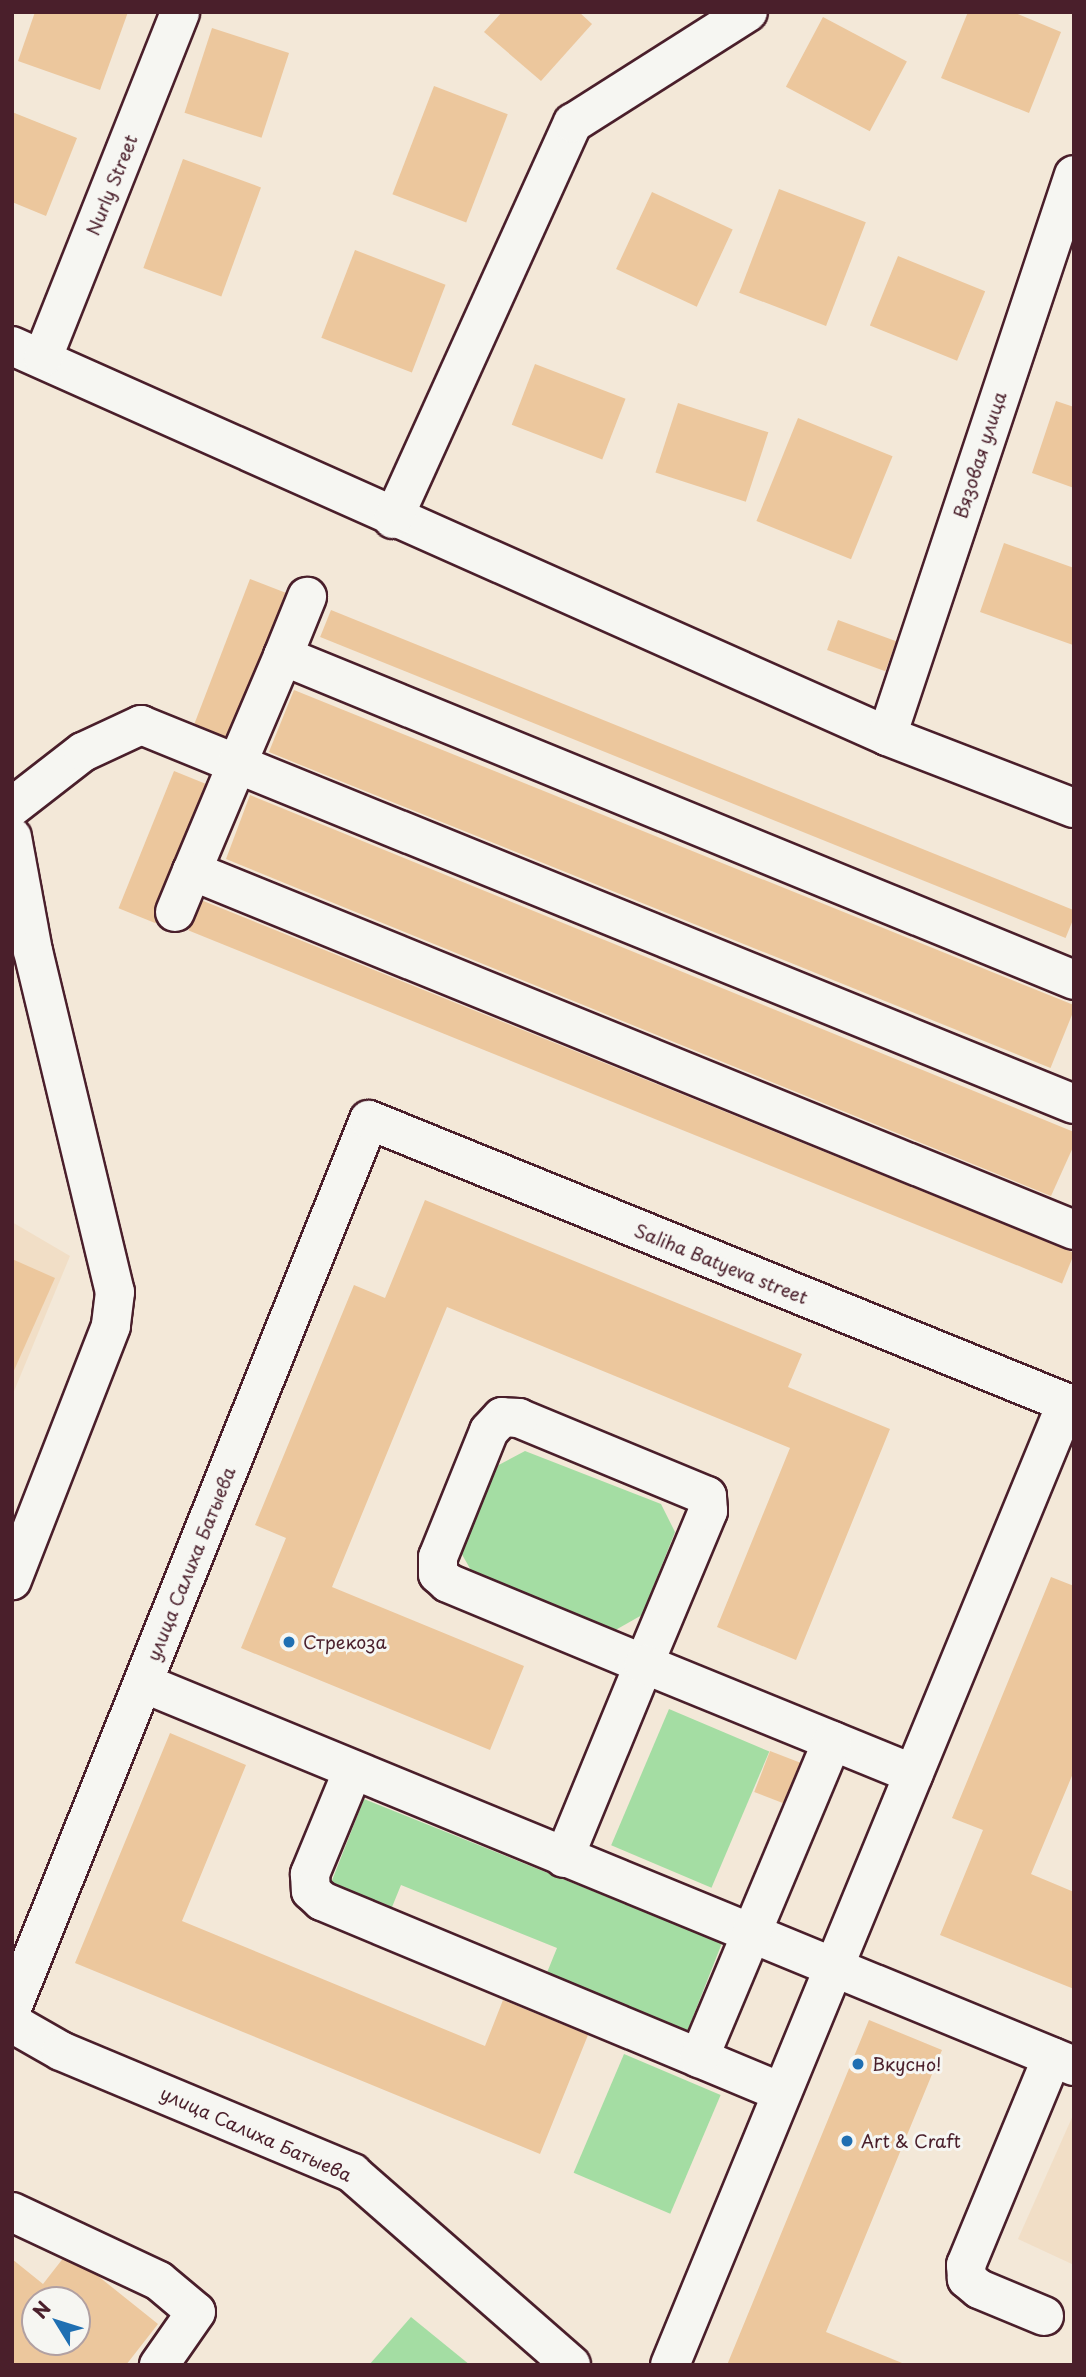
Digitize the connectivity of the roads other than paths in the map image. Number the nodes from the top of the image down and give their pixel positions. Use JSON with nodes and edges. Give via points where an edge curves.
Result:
{"nodes":[{"id":1,"x":180,"y":12,"type":"edge"},
{"id":2,"x":748,"y":12,"type":"edge"},
{"id":3,"x":1074,"y":175,"type":"edge"},
{"id":4,"x":28,"y":351,"type":"edge"},
{"id":5,"x":393,"y":519,"type":"junction"},
{"id":6,"x":307,"y":597,"type":"dead end"},
{"id":7,"x":283,"y":656,"type":"junction"},
{"id":8,"x":887,"y":736,"type":"junction"},
{"id":9,"x":237,"y":764,"type":"junction"},
{"id":10,"x":12,"y":807,"type":"edge"},
{"id":11,"x":1074,"y":808,"type":"edge"},
{"id":12,"x":12,"y":837,"type":"edge"},
{"id":13,"x":192,"y":871,"type":"junction"},
{"id":14,"x":175,"y":912,"type":"dead end"},
{"id":15,"x":1074,"y":980,"type":"edge"},
{"id":16,"x":1074,"y":1104,"type":"edge"},
{"id":17,"x":1071,"y":1221,"type":"edge"},
{"id":18,"x":1070,"y":1405,"type":"edge"},
{"id":19,"x":12,"y":1580,"type":"edge"},
{"id":20,"x":644,"y":1664,"type":"junction"},
{"id":21,"x":143,"y":1683,"type":"junction"},
{"id":22,"x":832,"y":1741,"type":"junction"},
{"id":23,"x":353,"y":1770,"type":"junction"},
{"id":24,"x":913,"y":1774,"type":"junction"},
{"id":25,"x":564,"y":1858,"type":"junction"},
{"id":26,"x":750,"y":1936,"type":"junction"},
{"id":27,"x":834,"y":1965,"type":"junction"},
{"id":28,"x":12,"y":2008,"type":"edge"},
{"id":29,"x":12,"y":2023,"type":"edge"},
{"id":30,"x":699,"y":2058,"type":"junction"},
{"id":31,"x":1063,"y":2062,"type":"edge"},
{"id":32,"x":782,"y":2092,"type":"junction"},
{"id":33,"x":12,"y":2212,"type":"edge"},
{"id":34,"x":1044,"y":2316,"type":"dead end"},
{"id":35,"x":159,"y":2365,"type":"edge"},
{"id":36,"x":571,"y":2365,"type":"edge"},
{"id":37,"x":670,"y":2365,"type":"edge"}],
"edges":[{"from":1,"to":4,"type":"street","name":"Nurly Street"},
{"from":2,"to":5,"type":"street","via":[[573,124]]},
{"from":3,"to":8,"type":"street","name":"Вязовая улица"},
{"from":4,"to":5,"type":"street"},
{"from":5,"to":8,"type":"street"},
{"from":6,"to":7,"type":"street"},
{"from":7,"to":9,"type":"street"},
{"from":7,"to":15,"type":"street"},
{"from":8,"to":11,"type":"street"},
{"from":9,"to":10,"type":"street","via":[[141,725],[83,752]]},
{"from":9,"to":13,"type":"street"},
{"from":9,"to":16,"type":"street"},
{"from":12,"to":19,"type":"street","via":[[33,951],[115,1292],[111,1326]]},
{"from":13,"to":14,"type":"street"},
{"from":13,"to":17,"type":"street"},
{"from":18,"to":21,"type":"street","name":"Saliha Batyeva street","via":[[369,1120]]},
{"from":18,"to":24,"type":"street"},
{"from":20,"to":20,"type":"street","via":[[708,1511],[707,1496],[519,1418],[502,1417],[484,1443],[438,1557],[438,1574],[448,1583]]},
{"from":20,"to":22,"type":"street"},
{"from":20,"to":25,"type":"street"},
{"from":21,"to":23,"type":"street"},
{"from":21,"to":28,"type":"street","name":"улица Салиха Батыева"},
{"from":22,"to":24,"type":"street"},
{"from":22,"to":26,"type":"street"},
{"from":23,"to":25,"type":"street"},
{"from":23,"to":30,"type":"street","via":[[310,1874],[311,1891],[322,1901]]},
{"from":24,"to":27,"type":"street"},
{"from":25,"to":26,"type":"street"},
{"from":26,"to":27,"type":"street"},
{"from":26,"to":30,"type":"street"},
{"from":27,"to":31,"type":"street"},
{"from":27,"to":32,"type":"street"},
{"from":29,"to":36,"type":"street","name":"улица Салиха Батыева","via":[[61,2050],[352,2173]]},
{"from":30,"to":32,"type":"street"},
{"from":31,"to":34,"type":"street","via":[[966,2265],[967,2279],[979,2289]]},
{"from":32,"to":37,"type":"street"},
{"from":33,"to":35,"type":"street","via":[[159,2281],[196,2312]]}]}
